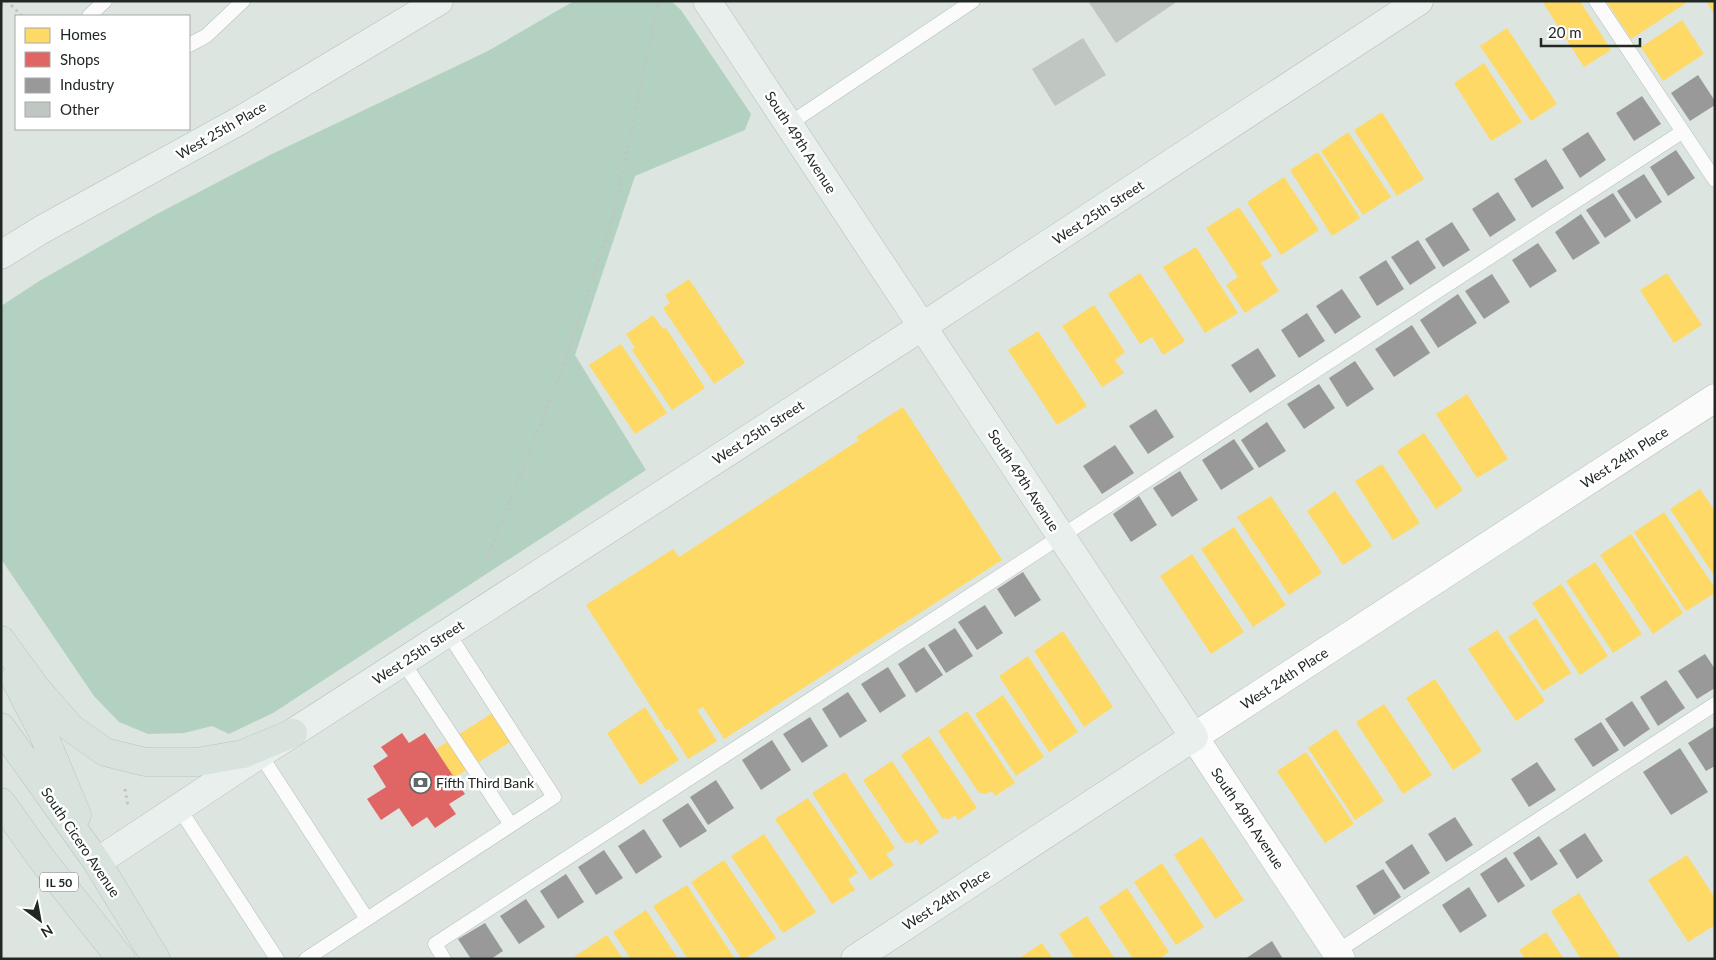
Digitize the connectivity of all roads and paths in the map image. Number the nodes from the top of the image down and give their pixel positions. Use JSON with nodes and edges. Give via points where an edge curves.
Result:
{"nodes":[{"id":1,"x":105,"y":1,"type":"edge"},
{"id":2,"x":243,"y":1,"type":"edge"},
{"id":3,"x":439,"y":1,"type":"edge"},
{"id":4,"x":659,"y":1,"type":"edge"},
{"id":5,"x":708,"y":1,"type":"edge"},
{"id":6,"x":972,"y":1,"type":"edge"},
{"id":7,"x":1419,"y":1,"type":"edge"},
{"id":8,"x":1596,"y":1,"type":"edge"},
{"id":9,"x":1,"y":5,"type":"edge"},
{"id":10,"x":21,"y":15,"type":"edge"},
{"id":11,"x":90,"y":15,"type":"edge"},
{"id":12,"x":190,"y":44,"type":"edge"},
{"id":13,"x":789,"y":124,"type":"junction"},
{"id":14,"x":1682,"y":132,"type":"junction"},
{"id":15,"x":1715,"y":180,"type":"edge"},
{"id":16,"x":1,"y":255,"type":"edge"},
{"id":17,"x":923,"y":326,"type":"junction"},
{"id":18,"x":1715,"y":398,"type":"edge"},
{"id":19,"x":1061,"y":536,"type":"junction"},
{"id":20,"x":486,"y":559,"type":"dead end"},
{"id":21,"x":448,"y":633,"type":"junction"},
{"id":22,"x":1,"y":640,"type":"edge"},
{"id":23,"x":1,"y":653,"type":"edge"},
{"id":24,"x":403,"y":662,"type":"junction"},
{"id":25,"x":1715,"y":704,"type":"edge"},
{"id":26,"x":1,"y":727,"type":"edge"},
{"id":27,"x":293,"y":733,"type":"junction"},
{"id":28,"x":1194,"y":737,"type":"junction"},
{"id":29,"x":260,"y":754,"type":"junction"},
{"id":30,"x":1,"y":802,"type":"edge"},
{"id":31,"x":179,"y":808,"type":"junction"},
{"id":32,"x":512,"y":825,"type":"junction"},
{"id":33,"x":97,"y":862,"type":"junction"},
{"id":34,"x":367,"y":919,"type":"junction"},
{"id":35,"x":1334,"y":956,"type":"edge"},
{"id":36,"x":121,"y":959,"type":"edge"},
{"id":37,"x":156,"y":959,"type":"edge"},
{"id":38,"x":277,"y":959,"type":"edge"},
{"id":39,"x":306,"y":959,"type":"edge"},
{"id":40,"x":444,"y":959,"type":"edge"},
{"id":41,"x":855,"y":959,"type":"edge"}],
"edges":[{"from":1,"to":11,"type":"lane"},
{"from":2,"to":12,"type":"lane","via":[[206,36]]},
{"from":3,"to":16,"type":"street","name":"West 25th Place","via":[[239,120]]},
{"from":4,"to":20,"type":"path","via":[[613,216],[559,377]]},
{"from":5,"to":13,"type":"street","name":"South 49th Avenue"},
{"from":6,"to":13,"type":"lane"},
{"from":7,"to":17,"type":"street","name":"West 25th Street"},
{"from":8,"to":14,"type":"lane"},
{"from":9,"to":10,"type":"path","via":[[7,2]]},
{"from":13,"to":17,"type":"street","name":"South 49th Avenue"},
{"from":14,"to":15,"type":"lane"},
{"from":14,"to":19,"type":"lane"},
{"from":17,"to":19,"type":"street","name":"South 49th Avenue"},
{"from":17,"to":21,"type":"street","name":"West 25th Street"},
{"from":18,"to":28,"type":"street","name":"West 24th Place"},
{"from":19,"to":28,"type":"street","name":"South 49th Avenue"},
{"from":19,"to":40,"type":"lane","via":[[435,944]]},
{"from":21,"to":24,"type":"street","name":"West 25th Street"},
{"from":21,"to":32,"type":"lane","via":[[554,796]]},
{"from":22,"to":27,"type":"main road","via":[[71,728],[105,752],[145,762],[197,762],[243,754]]},
{"from":23,"to":33,"type":"main road","via":[[42,731]]},
{"from":24,"to":27,"type":"street","name":"West 25th Street"},
{"from":24,"to":32,"type":"lane"},
{"from":25,"to":35,"type":"lane"},
{"from":26,"to":33,"type":"main road","name":"South Cicero Avenue"},
{"from":27,"to":29,"type":"street","name":"West 25th Street"},
{"from":28,"to":35,"type":"street","name":"South 49th Avenue"},
{"from":28,"to":41,"type":"street","name":"West 24th Place"},
{"from":29,"to":31,"type":"street","name":"West 25th Street"},
{"from":29,"to":34,"type":"lane"},
{"from":30,"to":36,"type":"main road","number":"IL 50"},
{"from":31,"to":33,"type":"street","name":"West 25th Street"},
{"from":31,"to":38,"type":"lane"},
{"from":32,"to":34,"type":"lane"},
{"from":33,"to":37,"type":"main road","name":"South Cicero Avenue"},
{"from":34,"to":39,"type":"lane"}]}
